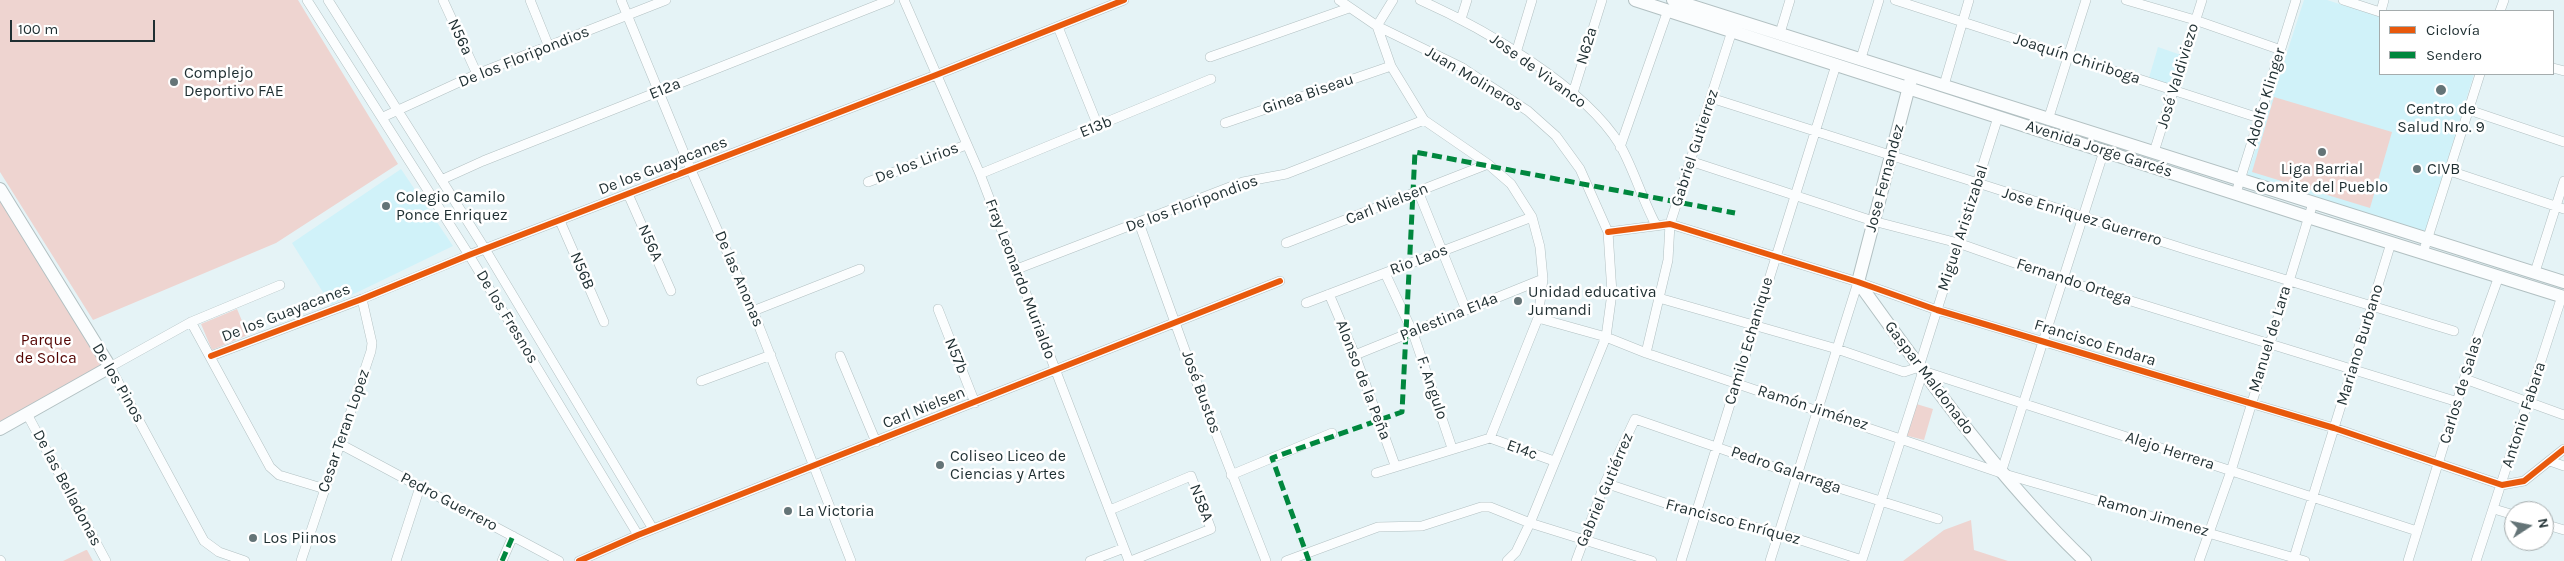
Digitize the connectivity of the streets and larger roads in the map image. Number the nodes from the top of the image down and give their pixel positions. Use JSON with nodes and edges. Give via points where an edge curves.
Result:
{"nodes":[{"id":1,"x":307,"y":0,"type":"edge"},
{"id":2,"x":328,"y":0,"type":"edge"},
{"id":3,"x":443,"y":0,"type":"edge"},
{"id":4,"x":530,"y":0,"type":"edge"},
{"id":5,"x":621,"y":0,"type":"edge"},
{"id":6,"x":666,"y":0,"type":"edge"},
{"id":7,"x":890,"y":0,"type":"edge"},
{"id":8,"x":904,"y":0,"type":"edge"},
{"id":9,"x":1124,"y":0,"type":"edge"},
{"id":10,"x":1339,"y":0,"type":"edge"},
{"id":11,"x":1392,"y":0,"type":"edge"},
{"id":12,"x":1420,"y":0,"type":"edge"},
{"id":13,"x":1467,"y":0,"type":"edge"},
{"id":14,"x":1532,"y":0,"type":"edge"},
{"id":15,"x":1602,"y":0,"type":"edge"},
{"id":16,"x":1635,"y":0,"type":"edge"},
{"id":17,"x":1790,"y":0,"type":"edge"},
{"id":18,"x":1879,"y":0,"type":"edge"},
{"id":19,"x":1895,"y":0,"type":"edge"},
{"id":20,"x":1969,"y":0,"type":"edge"},
{"id":21,"x":2086,"y":0,"type":"edge"},
{"id":22,"x":2126,"y":0,"type":"edge"},
{"id":23,"x":2202,"y":0,"type":"edge"},
{"id":24,"x":2296,"y":0,"type":"edge"},
{"id":25,"x":2343,"y":0,"type":"edge"},
{"id":26,"x":1673,"y":3,"type":"edge"},
{"id":27,"x":1349,"y":8,"type":"junction"},
{"id":28,"x":2379,"y":11,"type":"edge"},
{"id":29,"x":627,"y":15,"type":"junction"},
{"id":30,"x":1461,"y":19,"type":"junction"},
{"id":31,"x":2195,"y":20,"type":"junction"},
{"id":32,"x":1963,"y":22,"type":"junction"},
{"id":33,"x":1377,"y":26,"type":"junction"},
{"id":34,"x":1058,"y":27,"type":"junction"},
{"id":35,"x":1732,"y":31,"type":"junction"},
{"id":36,"x":1780,"y":33,"type":"junction"},
{"id":37,"x":549,"y":47,"type":"junction"},
{"id":38,"x":2281,"y":50,"type":"junction"},
{"id":39,"x":1516,"y":53,"type":"junction"},
{"id":40,"x":2069,"y":56,"type":"junction"},
{"id":41,"x":1210,"y":57,"type":"dead end"},
{"id":42,"x":1861,"y":58,"type":"junction"},
{"id":43,"x":1836,"y":65,"type":"junction"},
{"id":44,"x":1390,"y":66,"type":"junction"},
{"id":45,"x":477,"y":74,"type":"junction"},
{"id":46,"x":1912,"y":74,"type":"junction"},
{"id":47,"x":936,"y":75,"type":"junction"},
{"id":48,"x":2480,"y":75,"type":"edge"},
{"id":49,"x":1211,"y":79,"type":"dead end"},
{"id":50,"x":1944,"y":85,"type":"junction"},
{"id":51,"x":1908,"y":88,"type":"junction"},
{"id":52,"x":2174,"y":90,"type":"junction"},
{"id":53,"x":658,"y":92,"type":"junction"},
{"id":54,"x":1573,"y":93,"type":"junction"},
{"id":55,"x":1711,"y":98,"type":"junction"},
{"id":56,"x":398,"y":110,"type":"junction"},
{"id":57,"x":2469,"y":110,"type":"junction"},
{"id":58,"x":383,"y":117,"type":"junction"},
{"id":59,"x":1998,"y":117,"type":"junction"},
{"id":60,"x":2259,"y":118,"type":"junction"},
{"id":61,"x":1424,"y":120,"type":"junction"},
{"id":62,"x":2048,"y":120,"type":"junction"},
{"id":63,"x":1225,"y":123,"type":"dead end"},
{"id":64,"x":1098,"y":126,"type":"junction"},
{"id":65,"x":1815,"y":130,"type":"junction"},
{"id":66,"x":2564,"y":142,"type":"edge"},
{"id":67,"x":966,"y":145,"type":"junction"},
{"id":68,"x":1620,"y":146,"type":"junction"},
{"id":69,"x":2104,"y":151,"type":"junction"},
{"id":70,"x":2154,"y":152,"type":"junction"},
{"id":71,"x":1890,"y":154,"type":"junction"},
{"id":72,"x":1690,"y":160,"type":"junction"},
{"id":73,"x":1488,"y":164,"type":"junction"},
{"id":74,"x":691,"y":170,"type":"junction"},
{"id":75,"x":2450,"y":171,"type":"junction"},
{"id":76,"x":980,"y":174,"type":"junction"},
{"id":77,"x":441,"y":180,"type":"junction"},
{"id":78,"x":2240,"y":180,"type":"junction"},
{"id":79,"x":868,"y":182,"type":"dead end"},
{"id":80,"x":2564,"y":182,"type":"edge"},
{"id":81,"x":1978,"y":184,"type":"junction"},
{"id":82,"x":0,"y":190,"type":"edge"},
{"id":83,"x":1418,"y":192,"type":"junction"},
{"id":84,"x":2236,"y":193,"type":"junction"},
{"id":85,"x":628,"y":194,"type":"junction"},
{"id":86,"x":1794,"y":195,"type":"junction"},
{"id":87,"x":2313,"y":203,"type":"junction"},
{"id":88,"x":2560,"y":208,"type":"edge"},
{"id":89,"x":2083,"y":216,"type":"junction"},
{"id":90,"x":1532,"y":217,"type":"junction"},
{"id":91,"x":2308,"y":218,"type":"junction"},
{"id":92,"x":560,"y":221,"type":"junction"},
{"id":93,"x":1873,"y":221,"type":"junction"},
{"id":94,"x":1139,"y":223,"type":"junction"},
{"id":95,"x":1656,"y":224,"type":"junction"},
{"id":96,"x":1670,"y":224,"type":"junction"},
{"id":97,"x":1608,"y":232,"type":"junction"},
{"id":98,"x":2427,"y":238,"type":"junction"},
{"id":99,"x":1958,"y":243,"type":"junction"},
{"id":100,"x":2391,"y":243,"type":"junction"},
{"id":101,"x":1286,"y":244,"type":"dead end"},
{"id":102,"x":485,"y":249,"type":"junction"},
{"id":103,"x":1442,"y":251,"type":"junction"},
{"id":104,"x":2423,"y":253,"type":"junction"},
{"id":105,"x":469,"y":255,"type":"junction"},
{"id":106,"x":1775,"y":258,"type":"junction"},
{"id":107,"x":860,"y":269,"type":"dead end"},
{"id":108,"x":1017,"y":269,"type":"junction"},
{"id":109,"x":2535,"y":272,"type":"junction"},
{"id":110,"x":1385,"y":273,"type":"junction"},
{"id":111,"x":2499,"y":276,"type":"junction"},
{"id":112,"x":1543,"y":279,"type":"junction"},
{"id":113,"x":2062,"y":280,"type":"junction"},
{"id":114,"x":1280,"y":281,"type":"dead end"},
{"id":115,"x":2288,"y":281,"type":"junction"},
{"id":116,"x":1858,"y":282,"type":"junction"},
{"id":117,"x":2564,"y":282,"type":"edge"},
{"id":118,"x":280,"y":285,"type":"dead end"},
{"id":119,"x":672,"y":291,"type":"dead end"},
{"id":120,"x":1329,"y":294,"type":"junction"},
{"id":121,"x":2563,"y":296,"type":"edge"},
{"id":122,"x":1659,"y":298,"type":"junction"},
{"id":123,"x":362,"y":299,"type":"junction"},
{"id":124,"x":1306,"y":303,"type":"dead end"},
{"id":125,"x":2372,"y":304,"type":"junction"},
{"id":126,"x":520,"y":307,"type":"junction"},
{"id":127,"x":938,"y":309,"type":"dead end"},
{"id":128,"x":1466,"y":310,"type":"junction"},
{"id":129,"x":1937,"y":310,"type":"junction"},
{"id":130,"x":753,"y":311,"type":"junction"},
{"id":131,"x":506,"y":316,"type":"junction"},
{"id":132,"x":1538,"y":318,"type":"junction"},
{"id":133,"x":191,"y":322,"type":"junction"},
{"id":134,"x":604,"y":322,"type":"dead end"},
{"id":135,"x":1176,"y":322,"type":"junction"},
{"id":136,"x":1754,"y":325,"type":"junction"},
{"id":137,"x":2454,"y":330,"type":"dead end"},
{"id":138,"x":1413,"y":333,"type":"junction"},
{"id":139,"x":1606,"y":337,"type":"junction"},
{"id":140,"x":2043,"y":342,"type":"junction"},
{"id":141,"x":2270,"y":342,"type":"junction"},
{"id":142,"x":1837,"y":348,"type":"junction"},
{"id":143,"x":1646,"y":353,"type":"junction"},
{"id":144,"x":1355,"y":355,"type":"junction"},
{"id":145,"x":211,"y":356,"type":"junction"},
{"id":146,"x":771,"y":356,"type":"junction"},
{"id":147,"x":840,"y":356,"type":"dead end"},
{"id":148,"x":110,"y":367,"type":"junction"},
{"id":149,"x":2353,"y":368,"type":"junction"},
{"id":150,"x":1921,"y":369,"type":"junction"},
{"id":151,"x":1056,"y":371,"type":"junction"},
{"id":152,"x":2465,"y":379,"type":"junction"},
{"id":153,"x":701,"y":381,"type":"dead end"},
{"id":154,"x":1736,"y":383,"type":"junction"},
{"id":155,"x":572,"y":395,"type":"junction"},
{"id":156,"x":2529,"y":401,"type":"junction"},
{"id":157,"x":2458,"y":402,"type":"junction"},
{"id":158,"x":975,"y":403,"type":"junction"},
{"id":159,"x":559,"y":404,"type":"junction"},
{"id":160,"x":2023,"y":404,"type":"junction"},
{"id":161,"x":2251,"y":404,"type":"junction"},
{"id":162,"x":1818,"y":410,"type":"junction"},
{"id":163,"x":27,"y":414,"type":"junction"},
{"id":164,"x":2564,"y":415,"type":"edge"},
{"id":165,"x":1635,"y":419,"type":"joint"},
{"id":166,"x":2334,"y":428,"type":"junction"},
{"id":167,"x":0,"y":429,"type":"edge"},
{"id":168,"x":1332,"y":434,"type":"dead end"},
{"id":169,"x":1900,"y":437,"type":"junction"},
{"id":170,"x":1490,"y":438,"type":"junction"},
{"id":171,"x":876,"y":442,"type":"junction"},
{"id":172,"x":340,"y":444,"type":"junction"},
{"id":173,"x":1716,"y":446,"type":"junction"},
{"id":174,"x":1452,"y":448,"type":"junction"},
{"id":175,"x":2564,"y":449,"type":"edge"},
{"id":176,"x":1554,"y":461,"type":"junction"},
{"id":177,"x":2550,"y":461,"type":"junction"},
{"id":178,"x":2438,"y":464,"type":"junction"},
{"id":179,"x":1396,"y":466,"type":"junction"},
{"id":180,"x":2564,"y":466,"type":"edge"},
{"id":181,"x":814,"y":468,"type":"junction"},
{"id":182,"x":2231,"y":471,"type":"junction"},
{"id":183,"x":1376,"y":473,"type":"dead end"},
{"id":184,"x":2001,"y":473,"type":"junction"},
{"id":185,"x":1231,"y":475,"type":"junction"},
{"id":186,"x":1797,"y":475,"type":"junction"},
{"id":187,"x":1605,"y":483,"type":"junction"},
{"id":188,"x":2502,"y":485,"type":"junction"},
{"id":189,"x":420,"y":487,"type":"junction"},
{"id":190,"x":325,"y":489,"type":"junction"},
{"id":191,"x":2313,"y":498,"type":"junction"},
{"id":192,"x":1879,"y":501,"type":"junction"},
{"id":193,"x":2494,"y":509,"type":"junction"},
{"id":194,"x":1110,"y":510,"type":"junction"},
{"id":195,"x":2504,"y":512,"type":"edge"},
{"id":196,"x":1695,"y":514,"type":"junction"},
{"id":197,"x":1938,"y":519,"type":"dead end"},
{"id":198,"x":1530,"y":523,"type":"junction"},
{"id":199,"x":653,"y":530,"type":"junction"},
{"id":200,"x":2208,"y":531,"type":"junction"},
{"id":201,"x":2417,"y":531,"type":"junction"},
{"id":202,"x":1779,"y":533,"type":"junction"},
{"id":203,"x":638,"y":535,"type":"junction"},
{"id":204,"x":513,"y":536,"type":"junction"},
{"id":205,"x":1582,"y":539,"type":"junction"},
{"id":206,"x":1124,"y":548,"type":"junction"},
{"id":207,"x":2294,"y":559,"type":"edge"},
{"id":208,"x":1862,"y":560,"type":"edge"},
{"id":209,"x":106,"y":561,"type":"edge"},
{"id":210,"x":244,"y":561,"type":"edge"},
{"id":211,"x":301,"y":561,"type":"edge"},
{"id":212,"x":396,"y":561,"type":"edge"},
{"id":213,"x":502,"y":561,"type":"edge"},
{"id":214,"x":559,"y":561,"type":"edge"},
{"id":215,"x":579,"y":561,"type":"edge"},
{"id":216,"x":851,"y":561,"type":"edge"},
{"id":217,"x":1090,"y":561,"type":"edge"},
{"id":218,"x":1130,"y":561,"type":"edge"},
{"id":219,"x":1266,"y":561,"type":"edge"},
{"id":220,"x":1286,"y":561,"type":"edge"},
{"id":221,"x":1507,"y":561,"type":"edge"},
{"id":222,"x":1576,"y":561,"type":"edge"},
{"id":223,"x":1652,"y":561,"type":"edge"},
{"id":224,"x":1680,"y":561,"type":"edge"},
{"id":225,"x":1770,"y":561,"type":"edge"},
{"id":226,"x":2085,"y":561,"type":"edge"},
{"id":227,"x":2199,"y":561,"type":"edge"},
{"id":228,"x":2305,"y":561,"type":"edge"},
{"id":229,"x":2408,"y":561,"type":"edge"},
{"id":230,"x":2476,"y":561,"type":"edge"}],
"edges":[{"from":1,"to":58,"type":"street","name":"De los Fresnos"},
{"from":2,"to":56,"type":"street","name":"De los Fresnos"},
{"from":3,"to":45,"type":"street","name":"N56a"},
{"from":4,"to":37,"type":"street"},
{"from":5,"to":29,"type":"street","name":"De las Anonas"},
{"from":6,"to":29,"type":"street","name":"De los Floripondios"},
{"from":7,"to":53,"type":"street","name":"E12a"},
{"from":8,"to":47,"type":"street","name":"Fray Leonardo Murialdo"},
{"from":9,"to":34,"type":"street","name":"De los Guayacanes"},
{"from":10,"to":27,"type":"street","name":"Juan Molineros"},
{"from":11,"to":33,"type":"street"},
{"from":12,"to":30,"type":"street","name":"Jose de Vivanco"},
{"from":13,"to":30,"type":"street"},
{"from":14,"to":39,"type":"street"},
{"from":15,"to":54,"type":"street","name":"N62a"},
{"from":16,"to":26,"type":"street","name":"Avenida Jorge Garcés"},
{"from":17,"to":36,"type":"street"},
{"from":18,"to":42,"type":"street"},
{"from":19,"to":32,"type":"street","name":"Joaquín Chiriboga"},
{"from":20,"to":32,"type":"street"},
{"from":21,"to":40,"type":"street"},
{"from":22,"to":31,"type":"street"},
{"from":23,"to":31,"type":"street","name":"José Valdiviezo"},
{"from":24,"to":38,"type":"street","name":"Adolfo Klinger"},
{"from":25,"to":28,"type":"street"},
{"from":26,"to":35,"type":"street","name":"Avenida Jorge Garcés"},
{"from":26,"to":36,"type":"street","name":"Avenida Jorge Garcés"},
{"from":26,"to":68,"type":"street"},
{"from":27,"to":33,"type":"street","name":"Juan Molineros"},
{"from":27,"to":41,"type":"street"},
{"from":29,"to":37,"type":"street","name":"De los Floripondios"},
{"from":29,"to":53,"type":"street","name":"De las Anonas"},
{"from":30,"to":39,"type":"street","name":"Jose de Vivanco"},
{"from":31,"to":38,"type":"street"},
{"from":31,"to":52,"type":"street","name":"José Valdiviezo"},
{"from":32,"to":40,"type":"street","name":"Joaquín Chiriboga"},
{"from":32,"to":50,"type":"street"},
{"from":33,"to":44,"type":"street"},
{"from":33,"to":97,"type":"street","name":"Juan Molineros","via":[[1461,67],[1528,111],[1556,136],[1580,169]]},
{"from":34,"to":47,"type":"street","name":"De los Guayacanes"},
{"from":34,"to":64,"type":"street"},
{"from":35,"to":43,"type":"street","name":"Avenida Jorge Garcés"},
{"from":35,"to":55,"type":"street","name":"Gabriel Gutierrez"},
{"from":36,"to":42,"type":"street","name":"Avenida Jorge Garcés"},
{"from":37,"to":45,"type":"street","name":"De los Floripondios"},
{"from":38,"to":60,"type":"street","name":"Adolfo Klinger"},
{"from":39,"to":54,"type":"street","name":"Jose de Vivanco"},
{"from":40,"to":52,"type":"street","name":"Joaquín Chiriboga"},
{"from":40,"to":62,"type":"street"},
{"from":42,"to":46,"type":"street","name":"Avenida Jorge Garcés"},
{"from":43,"to":51,"type":"street","name":"Avenida Jorge Garcés"},
{"from":43,"to":65,"type":"street","name":"Camilo Echanique"},
{"from":44,"to":61,"type":"street"},
{"from":44,"to":63,"type":"street","name":"Ginea Biseau"},
{"from":45,"to":56,"type":"street","name":"De los Floripondios"},
{"from":46,"to":50,"type":"street","name":"Avenida Jorge Garcés"},
{"from":46,"to":51,"type":"street","name":"Jose Fernandez"},
{"from":47,"to":67,"type":"street","name":"Fray Leonardo Murialdo"},
{"from":47,"to":74,"type":"street","name":"De los Guayacanes"},
{"from":48,"to":57,"type":"street"},
{"from":49,"to":64,"type":"street","name":"E13b"},
{"from":50,"to":62,"type":"street","name":"Avenida Jorge Garcés"},
{"from":51,"to":59,"type":"street","name":"Avenida Jorge Garcés"},
{"from":51,"to":71,"type":"street","name":"Jose Fernandez"},
{"from":52,"to":60,"type":"street","name":"Joaquín Chiriboga"},
{"from":52,"to":70,"type":"street","name":"José Valdiviezo"},
{"from":53,"to":74,"type":"street","name":"De las Anonas"},
{"from":53,"to":77,"type":"street","name":"E12a"},
{"from":54,"to":68,"type":"street","name":"Jose de Vivanco","via":[[1602,119]]},
{"from":55,"to":65,"type":"street","name":"Jose Enriquez Guerrero"},
{"from":55,"to":72,"type":"street","name":"Gabriel Gutierrez"},
{"from":56,"to":58,"type":"street","name":"De los Floripondios"},
{"from":56,"to":77,"type":"street","name":"De los Fresnos"},
{"from":57,"to":66,"type":"street"},
{"from":57,"to":75,"type":"street"},
{"from":58,"to":105,"type":"street","name":"De los Fresnos"},
{"from":59,"to":69,"type":"street","name":"Avenida Jorge Garcés"},
{"from":59,"to":81,"type":"street","name":"Miguel Aristizabal"},
{"from":60,"to":78,"type":"street","name":"Adolfo Klinger"},
{"from":61,"to":73,"type":"street"},
{"from":61,"to":94,"type":"street","name":"De los Floripondios","via":[[1286,174],[1243,182]]},
{"from":62,"to":70,"type":"street","name":"Avenida Jorge Garcés"},
{"from":64,"to":76,"type":"street","name":"E13b"},
{"from":65,"to":71,"type":"street","name":"Jose Enriquez Guerrero"},
{"from":65,"to":86,"type":"street","name":"Camilo Echanique"},
{"from":67,"to":76,"type":"street","name":"Fray Leonardo Murialdo"},
{"from":67,"to":79,"type":"street","name":"De los Lirios"},
{"from":68,"to":95,"type":"street","name":"Jose de Vivanco"},
{"from":69,"to":84,"type":"street","name":"Avenida Jorge Garcés"},
{"from":69,"to":89,"type":"street"},
{"from":70,"to":78,"type":"street","name":"Avenida Jorge Garcés"},
{"from":71,"to":81,"type":"street","name":"Jose Enriquez Guerrero"},
{"from":71,"to":93,"type":"street","name":"Jose Fernandez"},
{"from":72,"to":86,"type":"street","name":"Fernando Ortega"},
{"from":72,"to":96,"type":"street","name":"Gabriel Gutierrez"},
{"from":73,"to":83,"type":"street","name":"Carl Nielsen"},
{"from":73,"to":90,"type":"street","via":[[1510,184]]},
{"from":74,"to":85,"type":"street","name":"De los Guayacanes"},
{"from":74,"to":130,"type":"street","name":"De las Anonas"},
{"from":75,"to":88,"type":"street"},
{"from":75,"to":98,"type":"street"},
{"from":76,"to":108,"type":"street","name":"Fray Leonardo Murialdo"},
{"from":77,"to":102,"type":"street","name":"De los Fresnos"},
{"from":78,"to":84,"type":"street","name":"Adolfo Klinger"},
{"from":78,"to":87,"type":"street","name":"Avenida Jorge Garcés"},
{"from":80,"to":88,"type":"street"},
{"from":81,"to":89,"type":"street","name":"Jose Enriquez Guerrero"},
{"from":81,"to":99,"type":"street","name":"Miguel Aristizabal"},
{"from":82,"to":148,"type":"street","name":"De los Pinos"},
{"from":83,"to":101,"type":"street","name":"Carl Nielsen"},
{"from":83,"to":103,"type":"street"},
{"from":84,"to":91,"type":"street","name":"Avenida Jorge Garcés"},
{"from":85,"to":92,"type":"street","name":"De los Guayacanes"},
{"from":85,"to":119,"type":"street","name":"N56A"},
{"from":86,"to":93,"type":"street","name":"Fernando Ortega"},
{"from":86,"to":106,"type":"street","name":"Camilo Echanique"},
{"from":87,"to":91,"type":"street","name":"Manuel de Lara"},
{"from":87,"to":98,"type":"street","name":"Avenida Jorge Garcés"},
{"from":88,"to":109,"type":"street"},
{"from":89,"to":113,"type":"street"},
{"from":89,"to":115,"type":"street","name":"Jose Enriquez Guerrero"},
{"from":90,"to":103,"type":"street","name":"Rio Laos"},
{"from":90,"to":112,"type":"street","via":[[1540,247]]},
{"from":91,"to":100,"type":"street","name":"Avenida Jorge Garcés"},
{"from":91,"to":115,"type":"street","name":"Manuel de Lara"},
{"from":92,"to":102,"type":"street","name":"De los Guayacanes"},
{"from":92,"to":134,"type":"street","name":"N56B"},
{"from":93,"to":99,"type":"street","name":"Fernando Ortega"},
{"from":93,"to":116,"type":"street","name":"Jose Fernandez"},
{"from":94,"to":108,"type":"street","name":"De los Floripondios"},
{"from":94,"to":135,"type":"street","name":"José Bustos"},
{"from":95,"to":96,"type":"street","name":"Francisco Endara"},
{"from":95,"to":97,"type":"street","name":"Francisco Endara"},
{"from":96,"to":106,"type":"street","name":"Francisco Endara"},
{"from":96,"to":122,"type":"street","name":"Gabriel Gutierrez","via":[[1668,260]]},
{"from":97,"to":139,"type":"street","name":"Juan Molineros","via":[[1612,293]]},
{"from":98,"to":104,"type":"street"},
{"from":98,"to":109,"type":"street","name":"Avenida Jorge Garcés"},
{"from":99,"to":113,"type":"street","name":"Fernando Ortega"},
{"from":99,"to":129,"type":"street","name":"Miguel Aristizabal"},
{"from":100,"to":104,"type":"street","name":"Avenida Jorge Garcés"},
{"from":100,"to":125,"type":"street","name":"Mariano Burbano"},
{"from":102,"to":105,"type":"street","name":"De los Guayacanes"},
{"from":102,"to":126,"type":"street","name":"De los Fresnos"},
{"from":103,"to":110,"type":"street","name":"Rio Laos"},
{"from":103,"to":128,"type":"street"},
{"from":104,"to":111,"type":"street","name":"Avenida Jorge Garcés"},
{"from":105,"to":123,"type":"street","name":"De los Guayacanes"},
{"from":105,"to":131,"type":"street","name":"De los Fresnos"},
{"from":106,"to":116,"type":"street","name":"Francisco Endara"},
{"from":106,"to":136,"type":"street","name":"Camilo Echanique"},
{"from":107,"to":130,"type":"street"},
{"from":108,"to":151,"type":"street","name":"Fray Leonardo Murialdo"},
{"from":109,"to":117,"type":"street","name":"Avenida Jorge Garcés"},
{"from":110,"to":120,"type":"street","name":"Rio Laos"},
{"from":110,"to":138,"type":"street","name":"F. Angulo"},
{"from":111,"to":121,"type":"street","name":"Avenida Jorge Garcés"},
{"from":111,"to":152,"type":"street","name":"Carlos de Salas"},
{"from":112,"to":128,"type":"street","name":"Palestina E14a"},
{"from":112,"to":132,"type":"street"},
{"from":113,"to":140,"type":"street"},
{"from":113,"to":141,"type":"street","name":"Fernando Ortega"},
{"from":114,"to":135,"type":"street","name":"Carl Nielsen"},
{"from":115,"to":125,"type":"street","name":"Jose Enriquez Guerrero"},
{"from":115,"to":141,"type":"street","name":"Manuel de Lara"},
{"from":116,"to":129,"type":"street","name":"Francisco Endara"},
{"from":116,"to":142,"type":"street"},
{"from":116,"to":150,"type":"street","name":"Gaspar Maldonado"},
{"from":118,"to":133,"type":"street","name":"De los Guayacanes"},
{"from":120,"to":124,"type":"street","name":"Rio Laos"},
{"from":120,"to":144,"type":"street","name":"Alonso de la Peña"},
{"from":121,"to":156,"type":"street","name":"Antonio Fabara"},
{"from":122,"to":136,"type":"street","name":"Alejo Herrera"},
{"from":122,"to":143,"type":"street","name":"Gabriel Gutierrez"},
{"from":123,"to":145,"type":"street","name":"De los Guayacanes"},
{"from":123,"to":172,"type":"street","name":"Cesar Teran Lopez","via":[[371,351]]},
{"from":125,"to":137,"type":"street","name":"Jose Enriquez Guerrero"},
{"from":125,"to":149,"type":"street","name":"Mariano Burbano"},
{"from":126,"to":131,"type":"street"},
{"from":126,"to":155,"type":"street","name":"De los Fresnos"},
{"from":127,"to":158,"type":"street","name":"N57b"},
{"from":128,"to":138,"type":"street","name":"Palestina E14a"},
{"from":129,"to":140,"type":"street","name":"Francisco Endara"},
{"from":129,"to":150,"type":"street","name":"Miguel Aristizabal"},
{"from":130,"to":146,"type":"street","name":"De las Anonas"},
{"from":131,"to":159,"type":"street","name":"De los Fresnos"},
{"from":132,"to":139,"type":"street","name":"Ramón Jiménez"},
{"from":132,"to":170,"type":"street"},
{"from":133,"to":145,"type":"street"},
{"from":133,"to":148,"type":"street","name":"De los Guayacanes"},
{"from":135,"to":151,"type":"street","name":"Carl Nielsen"},
{"from":135,"to":185,"type":"street","name":"José Bustos"},
{"from":136,"to":142,"type":"street","name":"Alejo Herrera"},
{"from":136,"to":154,"type":"street","name":"Camilo Echanique"},
{"from":138,"to":144,"type":"street","name":"Palestina E14a"},
{"from":138,"to":174,"type":"street","name":"F. Angulo"},
{"from":139,"to":143,"type":"street","name":"Ramón Jiménez"},
{"from":139,"to":176,"type":"street","name":"Juan Molineros"},
{"from":140,"to":160,"type":"street"},
{"from":140,"to":161,"type":"street","name":"Francisco Endara"},
{"from":141,"to":149,"type":"street","name":"Fernando Ortega"},
{"from":141,"to":161,"type":"street","name":"Manuel de Lara"},
{"from":142,"to":150,"type":"street","name":"Alejo Herrera","via":[[1904,372]]},
{"from":142,"to":162,"type":"street"},
{"from":143,"to":154,"type":"street","name":"Ramón Jiménez"},
{"from":144,"to":179,"type":"street","name":"Alonso de la Peña"},
{"from":145,"to":190,"type":"street","via":[[270,467],[279,475]]},
{"from":146,"to":153,"type":"street"},
{"from":146,"to":181,"type":"street","name":"De las Anonas"},
{"from":147,"to":171,"type":"street"},
{"from":148,"to":163,"type":"street","name":"De los Guayacanes"},
{"from":148,"to":210,"type":"street","name":"De los Pinos","via":[[204,541],[218,552]]},
{"from":149,"to":157,"type":"street","name":"Fernando Ortega"},
{"from":149,"to":166,"type":"street","name":"Mariano Burbano"},
{"from":150,"to":160,"type":"street","name":"Alejo Herrera"},
{"from":150,"to":169,"type":"street","name":"Miguel Aristizabal"},
{"from":150,"to":184,"type":"street","name":"Gaspar Maldonado"},
{"from":151,"to":158,"type":"street","name":"Carl Nielsen"},
{"from":151,"to":194,"type":"street","name":"Fray Leonardo Murialdo"},
{"from":152,"to":156,"type":"street"},
{"from":152,"to":157,"type":"street","name":"Carlos de Salas"},
{"from":154,"to":162,"type":"street","name":"Ramón Jiménez"},
{"from":154,"to":173,"type":"street","name":"Camilo Echanique"},
{"from":155,"to":159,"type":"street"},
{"from":155,"to":199,"type":"street","name":"De los Fresnos"},
{"from":156,"to":164,"type":"street"},
{"from":156,"to":188,"type":"street","name":"Antonio Fabara"},
{"from":157,"to":178,"type":"street","name":"Carlos de Salas"},
{"from":158,"to":171,"type":"street","name":"Carl Nielsen"},
{"from":159,"to":203,"type":"street","name":"De los Fresnos"},
{"from":160,"to":182,"type":"street","name":"Alejo Herrera"},
{"from":160,"to":184,"type":"street"},
{"from":161,"to":166,"type":"street","name":"Francisco Endara"},
{"from":161,"to":182,"type":"street","name":"Manuel de Lara"},
{"from":162,"to":169,"type":"street","name":"Ramón Jiménez"},
{"from":162,"to":186,"type":"street"},
{"from":163,"to":167,"type":"street","name":"De los Guayacanes"},
{"from":163,"to":209,"type":"street","name":"De las Belladonas"},
{"from":165,"to":173,"type":"street","name":"Pedro Galarraga"},
{"from":165,"to":187,"type":"street","name":"Gabriel Gutiérrez"},
{"from":166,"to":178,"type":"street","name":"Francisco Endara"},
{"from":166,"to":191,"type":"street","name":"Mariano Burbano"},
{"from":168,"to":185,"type":"street"},
{"from":169,"to":184,"type":"street","name":"Ramón Jiménez"},
{"from":169,"to":192,"type":"street","name":"Miguel Aristizabal"},
{"from":170,"to":174,"type":"street"},
{"from":170,"to":176,"type":"street","name":"E14c"},
{"from":171,"to":181,"type":"street","name":"Carl Nielsen"},
{"from":172,"to":189,"type":"street","name":"Pedro Guerrero"},
{"from":172,"to":190,"type":"street","name":"Cesar Teran Lopez"},
{"from":173,"to":186,"type":"street","name":"Pedro Galarraga"},
{"from":173,"to":196,"type":"street","name":"Camilo Echanique"},
{"from":174,"to":179,"type":"street"},
{"from":175,"to":177,"type":"street"},
{"from":176,"to":198,"type":"street","name":"Juan Molineros"},
{"from":177,"to":180,"type":"street"},
{"from":177,"to":188,"type":"street","via":[[2524,481]]},
{"from":178,"to":188,"type":"street","name":"Francisco Endara"},
{"from":178,"to":201,"type":"street","name":"Carlos de Salas"},
{"from":179,"to":183,"type":"street"},
{"from":181,"to":199,"type":"street","name":"Carl Nielsen"},
{"from":181,"to":216,"type":"street","name":"De las Anonas"},
{"from":182,"to":191,"type":"street","name":"Alejo Herrera"},
{"from":182,"to":200,"type":"street","name":"Manuel de Lara"},
{"from":184,"to":200,"type":"street","name":"Ramon Jimenez"},
{"from":184,"to":226,"type":"street","name":"Gaspar Maldonado"},
{"from":185,"to":219,"type":"street","name":"José Bustos"},
{"from":186,"to":192,"type":"street","name":"Pedro Galarraga"},
{"from":186,"to":202,"type":"street"},
{"from":187,"to":196,"type":"street","name":"Francisco Enríquez"},
{"from":187,"to":205,"type":"street","name":"Gabriel Gutiérrez"},
{"from":188,"to":193,"type":"street","name":"Antonio Fabara"},
{"from":189,"to":204,"type":"street","name":"Pedro Guerrero"},
{"from":189,"to":212,"type":"street"},
{"from":190,"to":211,"type":"street","name":"Cesar Teran Lopez"},
{"from":191,"to":201,"type":"street","name":"Alejo Herrera"},
{"from":191,"to":207,"type":"street","name":"Mariano Burbano"},
{"from":192,"to":197,"type":"street","name":"Pedro Galarraga"},
{"from":192,"to":208,"type":"street","name":"Miguel Aristizabal"},
{"from":193,"to":195,"type":"street"},
{"from":193,"to":230,"type":"street","name":"Antonio Fabara"},
{"from":194,"to":206,"type":"street","name":"Fray Leonardo Murialdo"},
{"from":194,"to":218,"type":"street","name":"N58A","via":[[1191,476],[1211,529]]},
{"from":196,"to":202,"type":"street","name":"Francisco Enríquez"},
{"from":196,"to":224,"type":"street","name":"Camilo Echanique"},
{"from":198,"to":205,"type":"street"},
{"from":198,"to":220,"type":"street","via":[[1481,507],[1422,526],[1378,527]]},
{"from":198,"to":221,"type":"street","name":"Juan Molineros","via":[[1516,552]]},
{"from":199,"to":203,"type":"street","name":"Carl Nielsen"},
{"from":200,"to":207,"type":"street","name":"Ramon Jimenez"},
{"from":200,"to":227,"type":"street","name":"Manuel de Lara"},
{"from":201,"to":229,"type":"street","name":"Carlos de Salas"},
{"from":202,"to":208,"type":"street","name":"Francisco Enríquez"},
{"from":202,"to":225,"type":"street"},
{"from":203,"to":215,"type":"street","name":"Carl Nielsen"},
{"from":204,"to":213,"type":"street"},
{"from":204,"to":214,"type":"street","name":"Pedro Guerrero"},
{"from":205,"to":222,"type":"street","name":"Gabriel Gutiérrez"},
{"from":205,"to":223,"type":"street"},
{"from":206,"to":217,"type":"street"},
{"from":206,"to":218,"type":"street","name":"Fray Leonardo Murialdo"},
{"from":207,"to":228,"type":"street","name":"Ramon Jimenez"}]}
